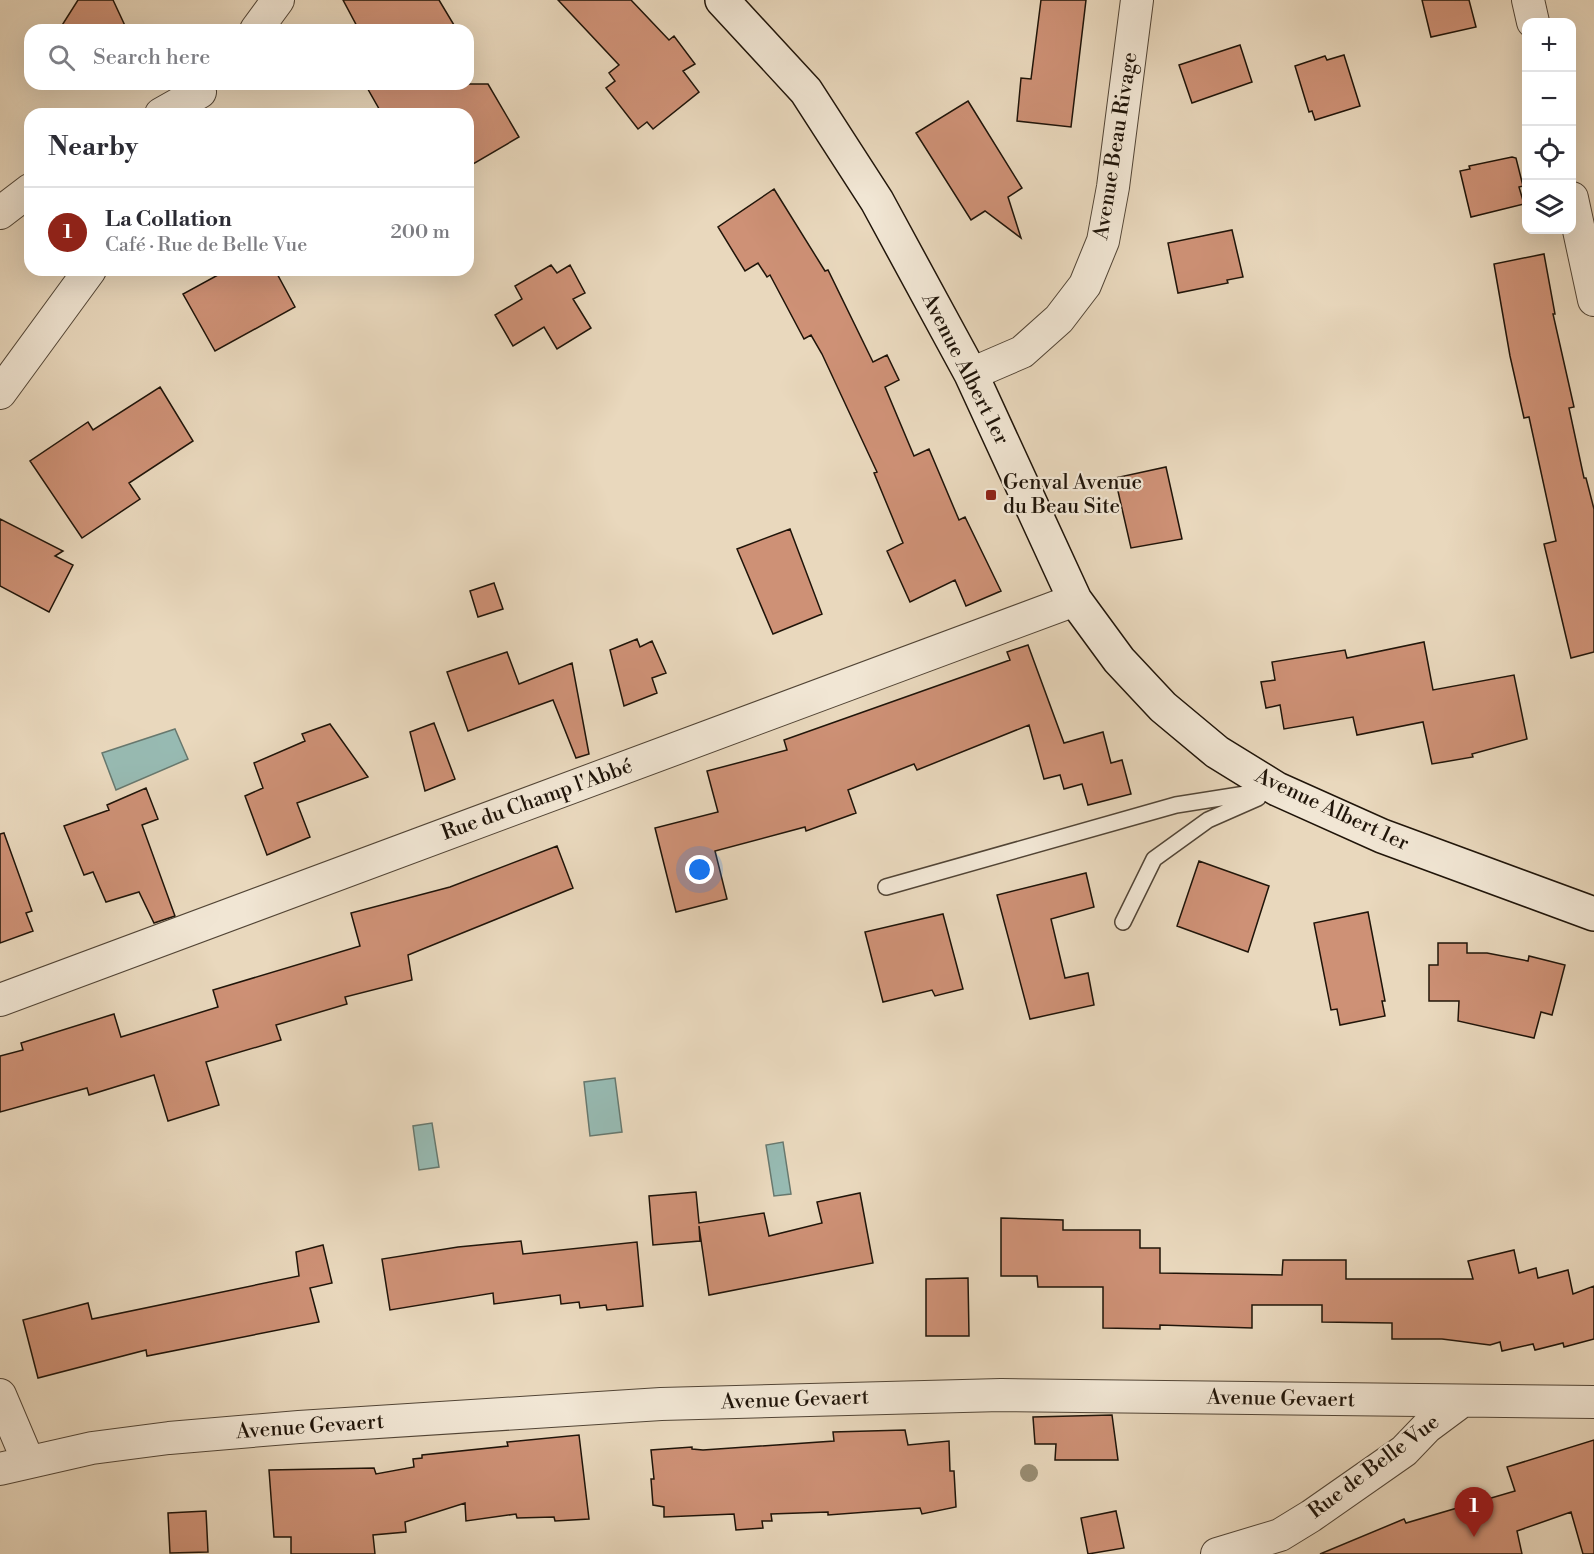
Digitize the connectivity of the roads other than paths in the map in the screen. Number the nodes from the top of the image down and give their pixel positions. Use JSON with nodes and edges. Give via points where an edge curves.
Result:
{"nodes":[{"id":1,"x":278,"y":0,"type":"edge"},
{"id":2,"x":722,"y":0,"type":"edge"},
{"id":3,"x":1139,"y":0,"type":"edge"},
{"id":4,"x":1528,"y":0,"type":"edge"},
{"id":5,"x":1532,"y":18,"type":"edge"},
{"id":6,"x":260,"y":24,"type":"edge"},
{"id":7,"x":199,"y":97,"type":"edge"},
{"id":8,"x":174,"y":108,"type":"edge"},
{"id":9,"x":24,"y":195,"type":"edge"},
{"id":10,"x":0,"y":213,"type":"edge"},
{"id":11,"x":1576,"y":217,"type":"edge"},
{"id":12,"x":86,"y":276,"type":"edge"},
{"id":13,"x":1594,"y":300,"type":"edge"},
{"id":14,"x":971,"y":374,"type":"junction"},
{"id":15,"x":0,"y":393,"type":"edge"},
{"id":16,"x":1075,"y":600,"type":"junction"},
{"id":17,"x":1277,"y":789,"type":"junction"},
{"id":18,"x":886,"y":887,"type":"dead end"},
{"id":19,"x":1594,"y":914,"type":"edge"},
{"id":20,"x":1123,"y":922,"type":"dead end"},
{"id":21,"x":0,"y":1000,"type":"edge"},
{"id":22,"x":0,"y":1395,"type":"edge"},
{"id":23,"x":1462,"y":1401,"type":"junction"},
{"id":24,"x":1594,"y":1402,"type":"edge"},
{"id":25,"x":14,"y":1465,"type":"edge"},
{"id":26,"x":1216,"y":1554,"type":"edge"}],
"edges":[{"from":1,"to":6,"type":"street"},
{"from":2,"to":14,"type":"main road","name":"Avenue Albert 1er","via":[[806,91],[877,201]]},
{"from":3,"to":14,"type":"street","name":"Avenue Beau Rivage","via":[[1103,241],[1085,285],[1059,319],[1022,352]]},
{"from":4,"to":5,"type":"street"},
{"from":7,"to":8,"type":"street"},
{"from":9,"to":10,"type":"street"},
{"from":11,"to":13,"type":"street"},
{"from":12,"to":15,"type":"street"},
{"from":14,"to":16,"type":"main road","name":"Avenue Albert 1er"},
{"from":16,"to":17,"type":"main road","name":"Avenue Albert 1er","via":[[1119,660],[1163,707],[1217,752]]},
{"from":16,"to":21,"type":"street","name":"Rue du Champ l'Abbé"},
{"from":17,"to":18,"type":"lane","via":[[1176,805]]},
{"from":17,"to":19,"type":"main road","name":"Avenue Albert 1er","via":[[1382,836]]},
{"from":17,"to":20,"type":"lane","via":[[1208,820],[1154,859]]},
{"from":22,"to":25,"type":"street"},
{"from":23,"to":24,"type":"street","name":"Avenue Gevaert"},
{"from":23,"to":25,"type":"street","name":"Avenue Gevaert","via":[[1001,1395],[661,1404],[169,1438],[92,1448]]},
{"from":23,"to":26,"type":"street","name":"Rue de Belle Vue","via":[[1404,1450],[1281,1535]]}]}
